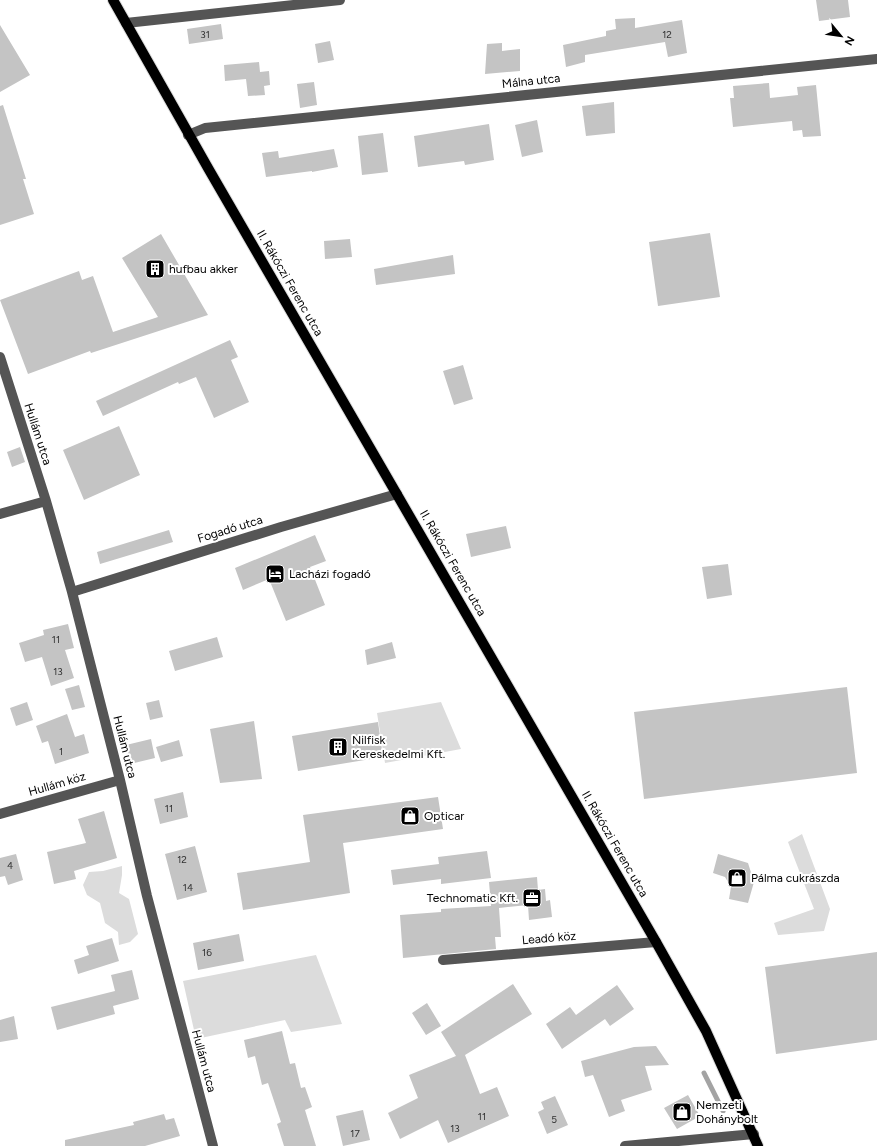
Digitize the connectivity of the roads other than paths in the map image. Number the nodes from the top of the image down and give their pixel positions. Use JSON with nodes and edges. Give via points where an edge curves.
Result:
{"nodes":[{"id":1,"x":113,"y":0,"type":"edge"},
{"id":2,"x":340,"y":0,"type":"edge"},
{"id":3,"x":126,"y":23,"type":"junction"},
{"id":4,"x":877,"y":59,"type":"edge"},
{"id":5,"x":188,"y":135,"type":"junction"},
{"id":6,"x":0,"y":357,"type":"edge"},
{"id":7,"x":397,"y":494,"type":"junction"},
{"id":8,"x":46,"y":501,"type":"junction"},
{"id":9,"x":0,"y":514,"type":"edge"},
{"id":10,"x":72,"y":592,"type":"junction"},
{"id":11,"x":120,"y":780,"type":"junction"},
{"id":12,"x":0,"y":814,"type":"edge"},
{"id":13,"x":656,"y":942,"type":"junction"},
{"id":14,"x":443,"y":960,"type":"dead end"},
{"id":15,"x":754,"y":1134,"type":"junction"},
{"id":16,"x":213,"y":1146,"type":"edge"},
{"id":17,"x":624,"y":1146,"type":"edge"},
{"id":18,"x":758,"y":1146,"type":"edge"}],
"edges":[{"from":1,"to":3,"type":"main road","name":"II. Rákóczi Ferenc utca"},
{"from":2,"to":3,"type":"street"},
{"from":3,"to":5,"type":"main road","name":"II. Rákóczi Ferenc utca"},
{"from":4,"to":5,"type":"street","name":"Málna utca","via":[[205,128]]},
{"from":5,"to":7,"type":"main road","name":"II. Rákóczi Ferenc utca"},
{"from":6,"to":8,"type":"street","name":"Hullám utca"},
{"from":7,"to":10,"type":"street","name":"Fogadó utca"},
{"from":7,"to":13,"type":"main road","name":"II. Rákóczi Ferenc utca"},
{"from":8,"to":9,"type":"street"},
{"from":8,"to":10,"type":"street","name":"Hullám utca"},
{"from":10,"to":11,"type":"street","name":"Hullám utca"},
{"from":11,"to":12,"type":"street","name":"Hullám köz"},
{"from":11,"to":16,"type":"street","name":"Hullám utca","via":[[147,896]]},
{"from":13,"to":14,"type":"street","name":"Leadó köz"},
{"from":13,"to":15,"type":"main road","name":"II. Rákóczi Ferenc utca","via":[[706,1031]]},
{"from":15,"to":17,"type":"street"},
{"from":15,"to":18,"type":"main road","name":"II. Rákóczi Ferenc utca"}]}
